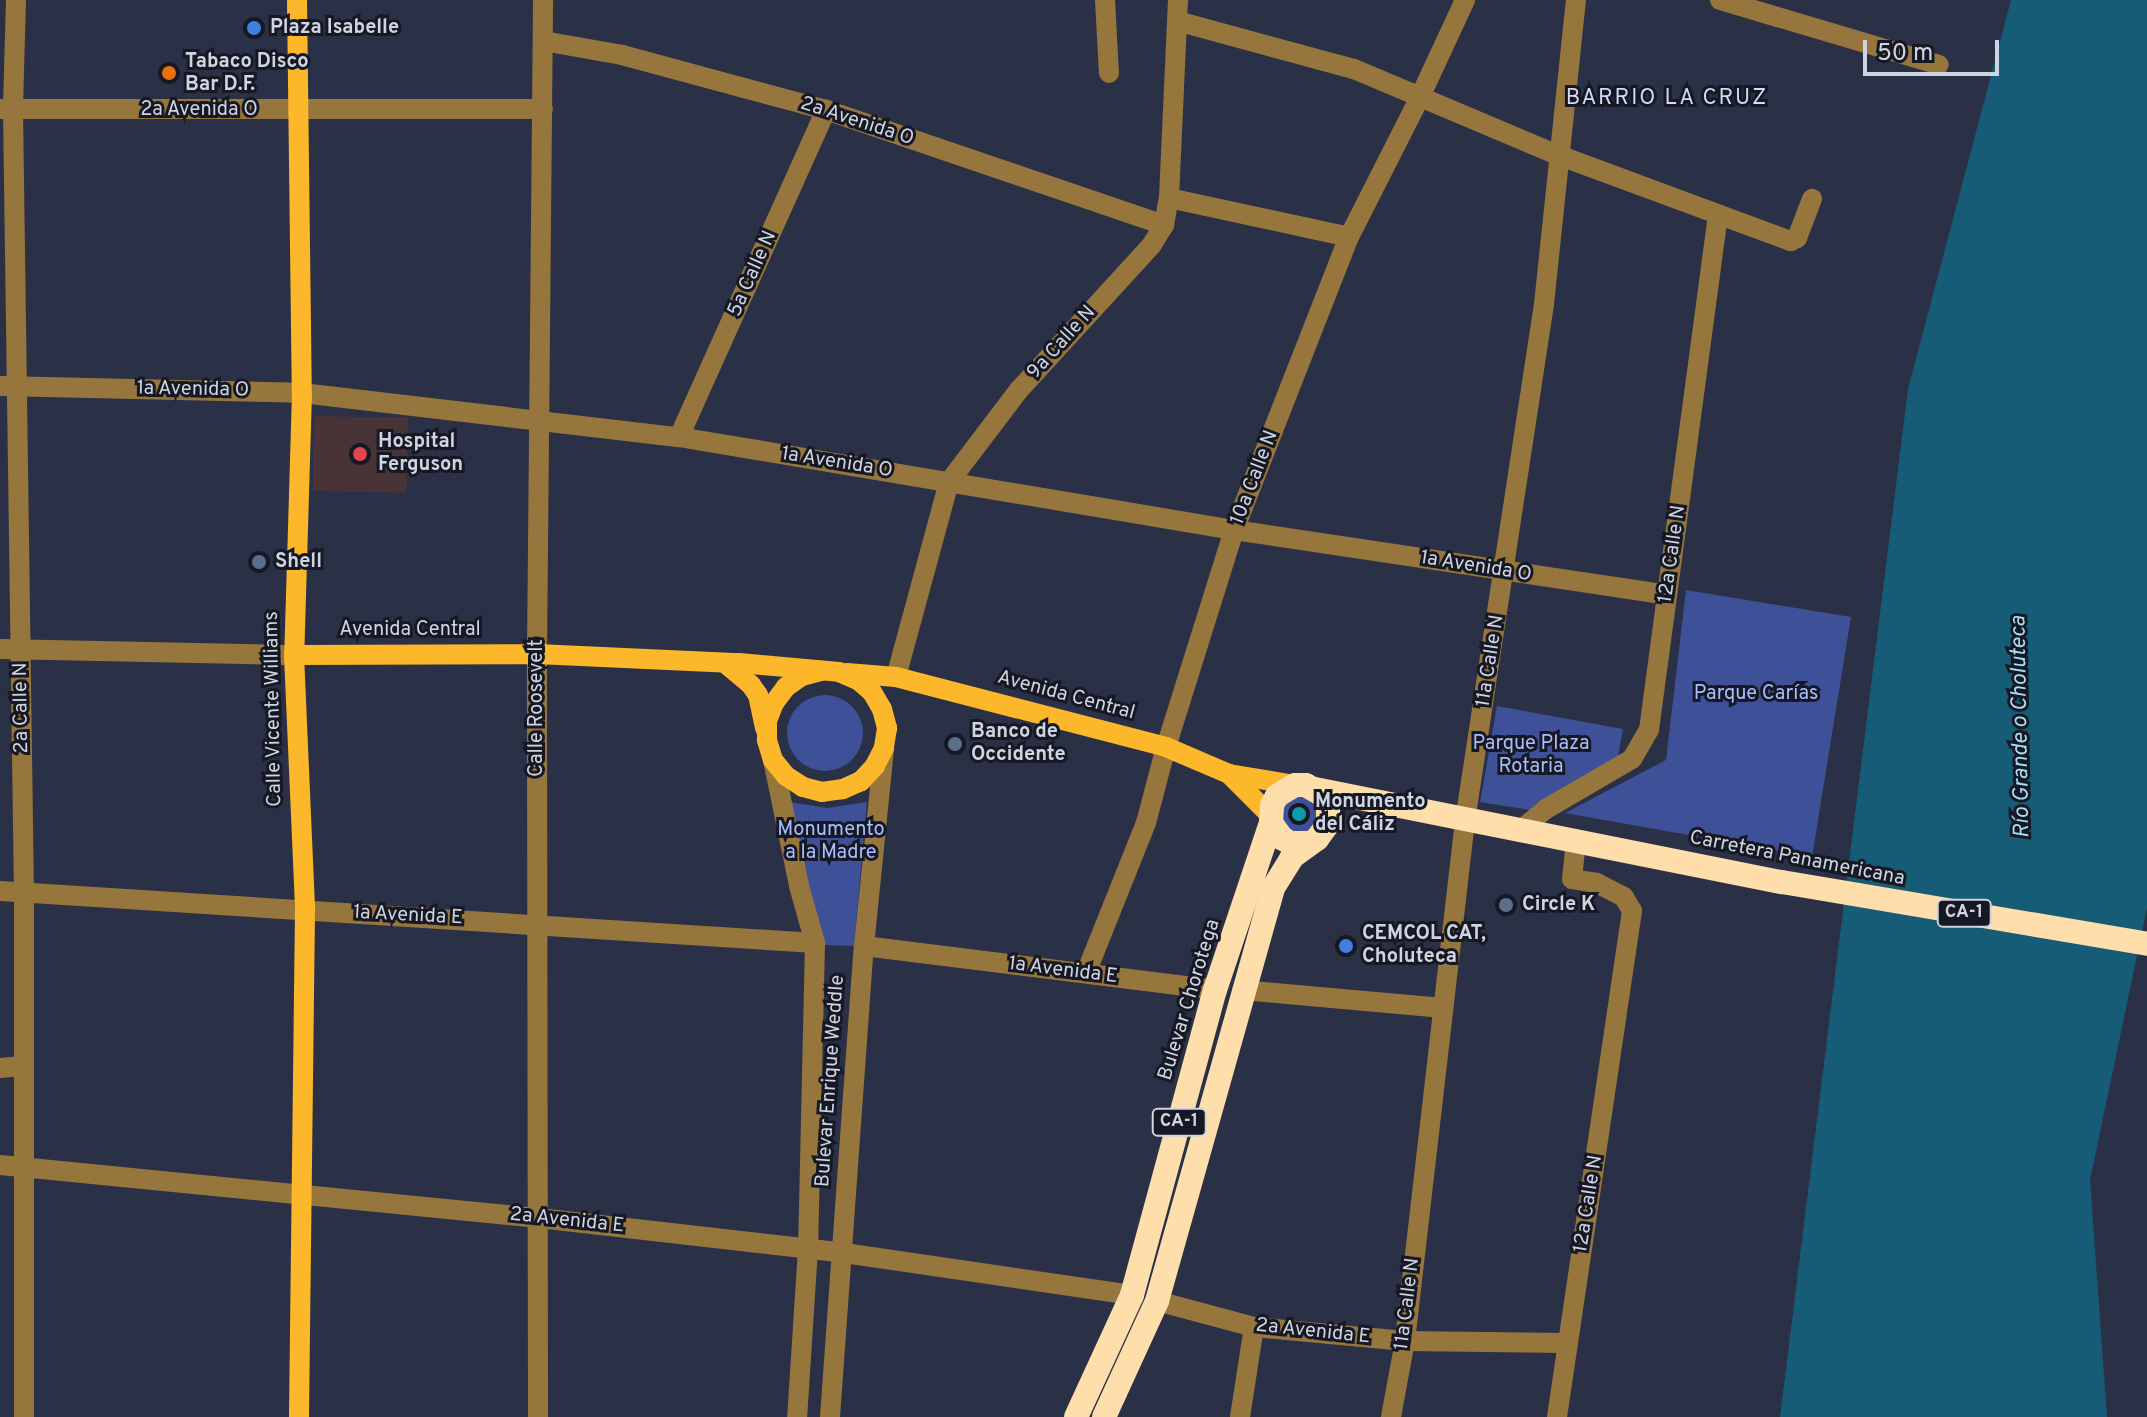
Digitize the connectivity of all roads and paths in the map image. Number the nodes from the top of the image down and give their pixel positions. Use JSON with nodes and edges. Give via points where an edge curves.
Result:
{"nodes":[{"id":1,"x":16,"y":0,"type":"edge"},
{"id":2,"x":297,"y":0,"type":"edge"},
{"id":3,"x":543,"y":0,"type":"edge"},
{"id":4,"x":1105,"y":0,"type":"edge"},
{"id":5,"x":1178,"y":0,"type":"edge"},
{"id":6,"x":1465,"y":0,"type":"edge"},
{"id":7,"x":1576,"y":0,"type":"edge"},
{"id":8,"x":1720,"y":0,"type":"edge"},
{"id":9,"x":1177,"y":21,"type":"junction"},
{"id":10,"x":543,"y":41,"type":"junction"},
{"id":11,"x":1939,"y":65,"type":"dead end"},
{"id":12,"x":1109,"y":73,"type":"dead end"},
{"id":13,"x":1420,"y":97,"type":"junction"},
{"id":14,"x":7,"y":109,"type":"edge"},
{"id":15,"x":543,"y":109,"type":"junction"},
{"id":16,"x":826,"y":110,"type":"junction"},
{"id":17,"x":299,"y":111,"type":"junction"},
{"id":18,"x":1558,"y":155,"type":"junction"},
{"id":19,"x":1169,"y":198,"type":"junction"},
{"id":20,"x":1812,"y":199,"type":"dead end"},
{"id":21,"x":1718,"y":215,"type":"junction"},
{"id":22,"x":1164,"y":225,"type":"junction"},
{"id":23,"x":1349,"y":237,"type":"junction"},
{"id":24,"x":9,"y":386,"type":"edge"},
{"id":25,"x":302,"y":393,"type":"junction"},
{"id":26,"x":539,"y":421,"type":"junction"},
{"id":27,"x":679,"y":437,"type":"junction"},
{"id":28,"x":949,"y":482,"type":"junction"},
{"id":29,"x":1234,"y":530,"type":"junction"},
{"id":30,"x":1506,"y":572,"type":"junction"},
{"id":31,"x":1667,"y":595,"type":"junction"},
{"id":32,"x":0,"y":649,"type":"edge"},
{"id":33,"x":21,"y":649,"type":"junction"},
{"id":34,"x":537,"y":654,"type":"junction"},
{"id":35,"x":294,"y":655,"type":"junction"},
{"id":36,"x":725,"y":663,"type":"junction"},
{"id":37,"x":830,"y":672,"type":"junction"},
{"id":38,"x":896,"y":677,"type":"junction"},
{"id":39,"x":885,"y":738,"type":"junction"},
{"id":40,"x":1166,"y":747,"type":"junction"},
{"id":41,"x":770,"y":750,"type":"junction"},
{"id":42,"x":1229,"y":774,"type":"junction"},
{"id":43,"x":1305,"y":787,"type":"junction"},
{"id":44,"x":1439,"y":815,"type":"junction"},
{"id":45,"x":1271,"y":819,"type":"junction"},
{"id":46,"x":1465,"y":821,"type":"junction"},
{"id":47,"x":1328,"y":824,"type":"junction"},
{"id":48,"x":1522,"y":829,"type":"junction"},
{"id":49,"x":1576,"y":840,"type":"junction"},
{"id":50,"x":1308,"y":843,"type":"junction"},
{"id":51,"x":0,"y":891,"type":"edge"},
{"id":52,"x":24,"y":892,"type":"junction"},
{"id":53,"x":305,"y":910,"type":"junction"},
{"id":54,"x":537,"y":923,"type":"junction"},
{"id":55,"x":815,"y":943,"type":"junction"},
{"id":56,"x":2147,"y":944,"type":"edge"},
{"id":57,"x":864,"y":946,"type":"junction"},
{"id":58,"x":1086,"y":973,"type":"junction"},
{"id":59,"x":1215,"y":990,"type":"junction"},
{"id":60,"x":1242,"y":990,"type":"junction"},
{"id":61,"x":1443,"y":1008,"type":"junction"},
{"id":62,"x":23,"y":1066,"type":"junction"},
{"id":63,"x":0,"y":1068,"type":"edge"},
{"id":64,"x":0,"y":1165,"type":"edge"},
{"id":65,"x":23,"y":1167,"type":"junction"},
{"id":66,"x":1162,"y":1184,"type":"junction"},
{"id":67,"x":1187,"y":1190,"type":"junction"},
{"id":68,"x":301,"y":1195,"type":"junction"},
{"id":69,"x":539,"y":1218,"type":"junction"},
{"id":70,"x":808,"y":1249,"type":"junction"},
{"id":71,"x":844,"y":1253,"type":"junction"},
{"id":72,"x":1132,"y":1295,"type":"junction"},
{"id":73,"x":1157,"y":1301,"type":"junction"},
{"id":74,"x":1254,"y":1327,"type":"junction"},
{"id":75,"x":1405,"y":1341,"type":"junction"},
{"id":76,"x":1568,"y":1343,"type":"junction"},
{"id":77,"x":24,"y":1417,"type":"edge"},
{"id":78,"x":299,"y":1417,"type":"edge"},
{"id":79,"x":538,"y":1417,"type":"edge"},
{"id":80,"x":797,"y":1417,"type":"edge"},
{"id":81,"x":830,"y":1417,"type":"edge"},
{"id":82,"x":1076,"y":1417,"type":"edge"},
{"id":83,"x":1104,"y":1417,"type":"edge"},
{"id":84,"x":1240,"y":1417,"type":"edge"},
{"id":85,"x":1391,"y":1417,"type":"edge"},
{"id":86,"x":1557,"y":1417,"type":"edge"}],
"edges":[{"from":1,"to":14,"type":"street","name":"2a Calle N"},
{"from":2,"to":17,"type":"main road","name":"Calle Vicente Williams"},
{"from":3,"to":10,"type":"street","name":"Calle Roosevelt"},
{"from":4,"to":12,"type":"street"},
{"from":5,"to":9,"type":"street","name":"9a Calle N"},
{"from":6,"to":13,"type":"street","name":"10a Calle N"},
{"from":7,"to":18,"type":"street","name":"11a Calle N"},
{"from":8,"to":11,"type":"street"},
{"from":9,"to":13,"type":"street","via":[[1354,69]]},
{"from":9,"to":19,"type":"street","name":"9a Calle N"},
{"from":10,"to":15,"type":"street","name":"Calle Roosevelt"},
{"from":10,"to":16,"type":"street","name":"2a Avenida O","via":[[622,55]]},
{"from":13,"to":18,"type":"street"},
{"from":13,"to":23,"type":"street","name":"10a Calle N"},
{"from":14,"to":17,"type":"street","name":"2a Avenida O"},
{"from":14,"to":24,"type":"street","name":"2a Calle N"},
{"from":15,"to":17,"type":"street","name":"2a Avenida O"},
{"from":15,"to":26,"type":"street","name":"Calle Roosevelt"},
{"from":16,"to":22,"type":"street","name":"2a Avenida O"},
{"from":16,"to":27,"type":"street","name":"5a Calle N"},
{"from":17,"to":25,"type":"main road","name":"Calle Vicente Williams"},
{"from":18,"to":21,"type":"street"},
{"from":18,"to":30,"type":"street","name":"11a Calle N","via":[[1544,304]]},
{"from":19,"to":22,"type":"street","name":"9a Calle N"},
{"from":19,"to":23,"type":"street"},
{"from":20,"to":21,"type":"street","via":[[1797,238],[1791,241]]},
{"from":21,"to":31,"type":"street","name":"12a Calle N"},
{"from":22,"to":28,"type":"street","name":"9a Calle N","via":[[1151,246],[1018,391]]},
{"from":23,"to":29,"type":"street","name":"10a Calle N"},
{"from":24,"to":25,"type":"street","name":"1a Avenida O"},
{"from":24,"to":33,"type":"street","name":"2a Calle N"},
{"from":25,"to":26,"type":"street","name":"1a Avenida O"},
{"from":25,"to":35,"type":"main road","name":"Calle Vicente Williams"},
{"from":26,"to":27,"type":"street","name":"1a Avenida O"},
{"from":26,"to":34,"type":"street","name":"Calle Roosevelt"},
{"from":27,"to":28,"type":"street","name":"1a Avenida O"},
{"from":28,"to":29,"type":"street","name":"1a Avenida O"},
{"from":28,"to":38,"type":"street","name":"9a Calle N"},
{"from":29,"to":30,"type":"street","name":"1a Avenida O"},
{"from":29,"to":40,"type":"street","name":"10a Calle N"},
{"from":30,"to":31,"type":"street","name":"1a Avenida O"},
{"from":30,"to":46,"type":"street","name":"11a Calle N"},
{"from":31,"to":48,"type":"street","name":"12a Calle N","via":[[1643,746],[1632,759]]},
{"from":32,"to":33,"type":"street","name":"Avenida Central"},
{"from":33,"to":35,"type":"street","name":"Avenida Central"},
{"from":33,"to":52,"type":"street","name":"2a Calle N"},
{"from":34,"to":35,"type":"main road","name":"Avenida Central"},
{"from":34,"to":36,"type":"main road","name":"Avenida Central"},
{"from":34,"to":54,"type":"street","name":"Calle Roosevelt"},
{"from":35,"to":53,"type":"main road","name":"Calle Vicente Williams"},
{"from":36,"to":37,"type":"main road","name":"Avenida Central"},
{"from":36,"to":41,"type":"main road","name":"Bulevar Enrique Weddle","via":[[758,695]]},
{"from":37,"to":38,"type":"main road","name":"Avenida Central"},
{"from":37,"to":39,"type":"main road","via":[[858,680],[872,692],[882,709]]},
{"from":37,"to":41,"type":"main road","via":[[802,676],[780,695],[767,721]]},
{"from":38,"to":39,"type":"main road","name":"Bulevar Enrique Weddle"},
{"from":38,"to":40,"type":"main road","name":"Avenida Central"},
{"from":39,"to":41,"type":"main road","via":[[875,766],[861,781],[832,791],[803,787],[786,776]]},
{"from":39,"to":57,"type":"street","name":"Bulevar Enrique Weddle"},
{"from":40,"to":42,"type":"main road","name":"Avenida Central"},
{"from":40,"to":58,"type":"street","name":"10a Calle N","via":[[1146,823]]},
{"from":41,"to":55,"type":"street","name":"Bulevar Enrique Weddle"},
{"from":42,"to":43,"type":"main road","name":"Avenida Central"},
{"from":42,"to":45,"type":"main road","name":"Avenida Central"},
{"from":43,"to":44,"type":"highway","name":"Carretera Panamericana","number":"CA-1"},
{"from":43,"to":45,"type":"highway","number":"CA-1","via":[[1277,796]]},
{"from":43,"to":47,"type":"highway","via":[[1328,804]]},
{"from":44,"to":46,"type":"highway","name":"Carretera Panamericana","number":"CA-1"},
{"from":44,"to":47,"type":"highway","name":"Carretera Panamericana","number":"CA-1","via":[[1373,810]]},
{"from":45,"to":50,"type":"highway","via":[[1282,838]]},
{"from":45,"to":59,"type":"highway","name":"Bulevar Chorotega","number":"CA-1"},
{"from":46,"to":48,"type":"highway","name":"Carretera Panamericana","number":"CA-1"},
{"from":46,"to":61,"type":"street","name":"11a Calle N"},
{"from":47,"to":50,"type":"highway","number":"CA-1"},
{"from":48,"to":49,"type":"highway","name":"Carretera Panamericana","number":"CA-1"},
{"from":49,"to":56,"type":"highway","name":"Carretera Panamericana","number":"CA-1","via":[[1782,882]]},
{"from":49,"to":76,"type":"street","name":"12a Calle N","via":[[1572,879],[1597,883],[1624,897],[1632,911]]},
{"from":50,"to":60,"type":"highway","number":"CA-1","via":[[1280,871]]},
{"from":51,"to":52,"type":"street","name":"1a Avenida E"},
{"from":52,"to":53,"type":"street","name":"1a Avenida E"},
{"from":52,"to":62,"type":"street","name":"2a Calle N"},
{"from":53,"to":54,"type":"street","name":"1a Avenida E"},
{"from":53,"to":68,"type":"main road","name":"Calle Vicente Williams"},
{"from":54,"to":55,"type":"street","name":"1a Avenida E"},
{"from":54,"to":69,"type":"street","name":"Calle Roosevelt"},
{"from":55,"to":70,"type":"street","name":"Bulevar Enrique Weddle"},
{"from":57,"to":58,"type":"street","name":"1a Avenida E"},
{"from":57,"to":71,"type":"street","name":"Bulevar Enrique Weddle"},
{"from":58,"to":59,"type":"street","name":"1a Avenida E"},
{"from":59,"to":66,"type":"highway","name":"Bulevar Chorotega","number":"CA-1"},
{"from":60,"to":61,"type":"street"},
{"from":60,"to":67,"type":"highway","number":"CA-1"},
{"from":61,"to":75,"type":"street","name":"11a Calle N"},
{"from":62,"to":63,"type":"street"},
{"from":62,"to":65,"type":"street","name":"2a Calle N"},
{"from":64,"to":65,"type":"street","name":"2a Avenida E"},
{"from":65,"to":68,"type":"street","name":"2a Avenida E"},
{"from":65,"to":77,"type":"street","name":"2a Calle N"},
{"from":66,"to":67,"type":"highway"},
{"from":66,"to":72,"type":"highway","name":"Bulevar Chorotega","number":"CA-1"},
{"from":67,"to":73,"type":"highway","number":"CA-1"},
{"from":68,"to":69,"type":"street","name":"2a Avenida E"},
{"from":68,"to":78,"type":"main road","name":"Calle Vicente Williams"},
{"from":69,"to":70,"type":"street","name":"2a Avenida E"},
{"from":69,"to":79,"type":"street","name":"Calle Roosevelt"},
{"from":70,"to":71,"type":"street","name":"2a Avenida E"},
{"from":70,"to":80,"type":"street","name":"Bulevar Enrique Weddle"},
{"from":71,"to":72,"type":"street","name":"2a Avenida E"},
{"from":71,"to":81,"type":"street","name":"Bulevar Enrique Weddle"},
{"from":72,"to":82,"type":"highway","name":"Bulevar Chorotega","number":"CA-1"},
{"from":73,"to":74,"type":"street","name":"2a Avenida E"},
{"from":73,"to":83,"type":"highway","number":"CA-1"},
{"from":74,"to":75,"type":"street","name":"2a Avenida E"},
{"from":74,"to":84,"type":"street"},
{"from":75,"to":76,"type":"street","name":"2a Avenida E"},
{"from":75,"to":85,"type":"street","name":"11a Calle N"},
{"from":76,"to":86,"type":"street","name":"12a Calle N"}]}
